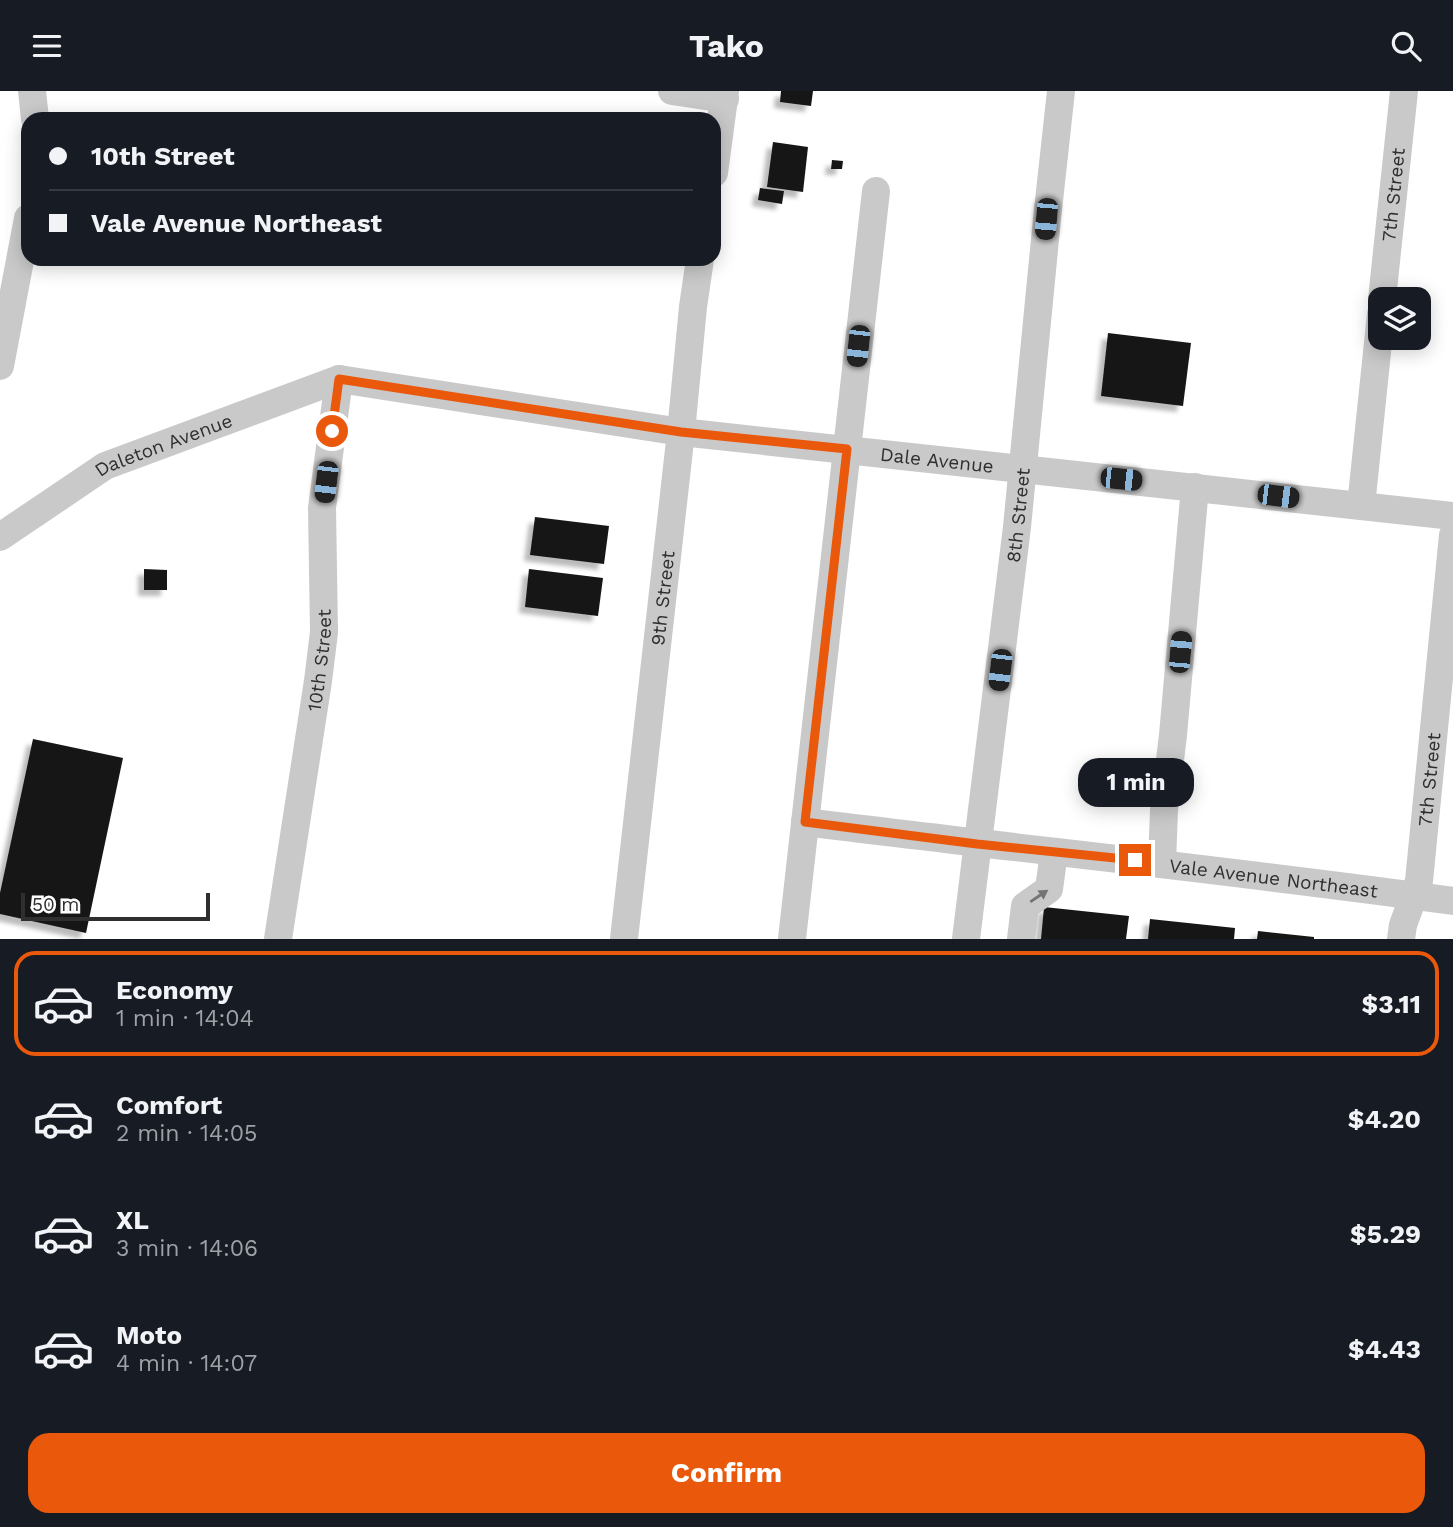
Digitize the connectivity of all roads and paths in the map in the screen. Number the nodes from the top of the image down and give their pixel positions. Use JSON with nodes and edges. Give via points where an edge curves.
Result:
{"nodes":[{"id":1,"x":33,"y":91,"type":"edge"},
{"id":2,"x":672,"y":91,"type":"edge"},
{"id":3,"x":1061,"y":91,"type":"edge"},
{"id":4,"x":1404,"y":91,"type":"edge"},
{"id":5,"x":725,"y":95,"type":"edge"},
{"id":6,"x":34,"y":112,"type":"edge"},
{"id":7,"x":721,"y":123,"type":"edge"},
{"id":8,"x":876,"y":191,"type":"dead end"},
{"id":9,"x":18,"y":227,"type":"edge"},
{"id":10,"x":699,"y":266,"type":"edge"},
{"id":11,"x":1383,"y":287,"type":"edge"},
{"id":12,"x":1377,"y":350,"type":"edge"},
{"id":13,"x":0,"y":366,"type":"edge"},
{"id":14,"x":339,"y":379,"type":"junction"},
{"id":15,"x":681,"y":432,"type":"junction"},
{"id":16,"x":847,"y":449,"type":"junction"},
{"id":17,"x":1023,"y":469,"type":"junction"},
{"id":18,"x":1195,"y":487,"type":"junction"},
{"id":19,"x":1361,"y":506,"type":"junction"},
{"id":20,"x":1453,"y":516,"type":"edge"},
{"id":21,"x":1453,"y":535,"type":"edge"},
{"id":22,"x":0,"y":537,"type":"edge"},
{"id":23,"x":1445,"y":701,"type":"edge"},
{"id":24,"x":805,"y":822,"type":"junction"},
{"id":25,"x":977,"y":844,"type":"junction"},
{"id":26,"x":1054,"y":852,"type":"junction"},
{"id":27,"x":1162,"y":863,"type":"junction"},
{"id":28,"x":1415,"y":895,"type":"junction"},
{"id":29,"x":1453,"y":901,"type":"edge"},
{"id":30,"x":278,"y":939,"type":"edge"},
{"id":31,"x":624,"y":939,"type":"edge"},
{"id":32,"x":792,"y":939,"type":"edge"},
{"id":33,"x":966,"y":939,"type":"edge"},
{"id":34,"x":1021,"y":939,"type":"edge"},
{"id":35,"x":1401,"y":939,"type":"edge"}],
"edges":[{"from":1,"to":6,"type":"street"},
{"from":2,"to":5,"type":"street"},
{"from":3,"to":17,"type":"street","name":"8th Street"},
{"from":4,"to":11,"type":"street","name":"7th Street"},
{"from":5,"to":7,"type":"street"},
{"from":8,"to":16,"type":"street"},
{"from":9,"to":13,"type":"street"},
{"from":10,"to":15,"type":"street","name":"9th Street"},
{"from":12,"to":19,"type":"street"},
{"from":14,"to":15,"type":"street","name":"Dale Avenue"},
{"from":14,"to":22,"type":"street","name":"Daleton Avenue","via":[[105,466]]},
{"from":14,"to":30,"type":"street","name":"10th Street","via":[[323,508],[324,632]]},
{"from":15,"to":16,"type":"street","name":"Dale Avenue"},
{"from":15,"to":31,"type":"street","name":"9th Street"},
{"from":16,"to":17,"type":"street","name":"Dale Avenue"},
{"from":16,"to":24,"type":"street"},
{"from":17,"to":18,"type":"street","name":"Dale Avenue"},
{"from":17,"to":25,"type":"street","name":"8th Street"},
{"from":18,"to":19,"type":"street","name":"Dale Avenue"},
{"from":18,"to":27,"type":"street"},
{"from":19,"to":20,"type":"street","name":"Dale Avenue"},
{"from":21,"to":23,"type":"street","name":"7th Street"},
{"from":23,"to":28,"type":"street","name":"7th Street"},
{"from":24,"to":25,"type":"street","name":"Vale Avenue Northeast"},
{"from":24,"to":32,"type":"street"},
{"from":25,"to":26,"type":"street","name":"Vale Avenue Northeast"},
{"from":25,"to":33,"type":"street","name":"8th Street"},
{"from":26,"to":27,"type":"street","name":"Vale Avenue Northeast"},
{"from":34,"to":26,"type":"street","one_way":true,"via":[[1025,906],[1049,889]]},
{"from":27,"to":28,"type":"street","name":"Vale Avenue Northeast"},
{"from":28,"to":29,"type":"street","name":"Vale Avenue Northeast"},
{"from":28,"to":35,"type":"street","name":"7th Street"}]}
